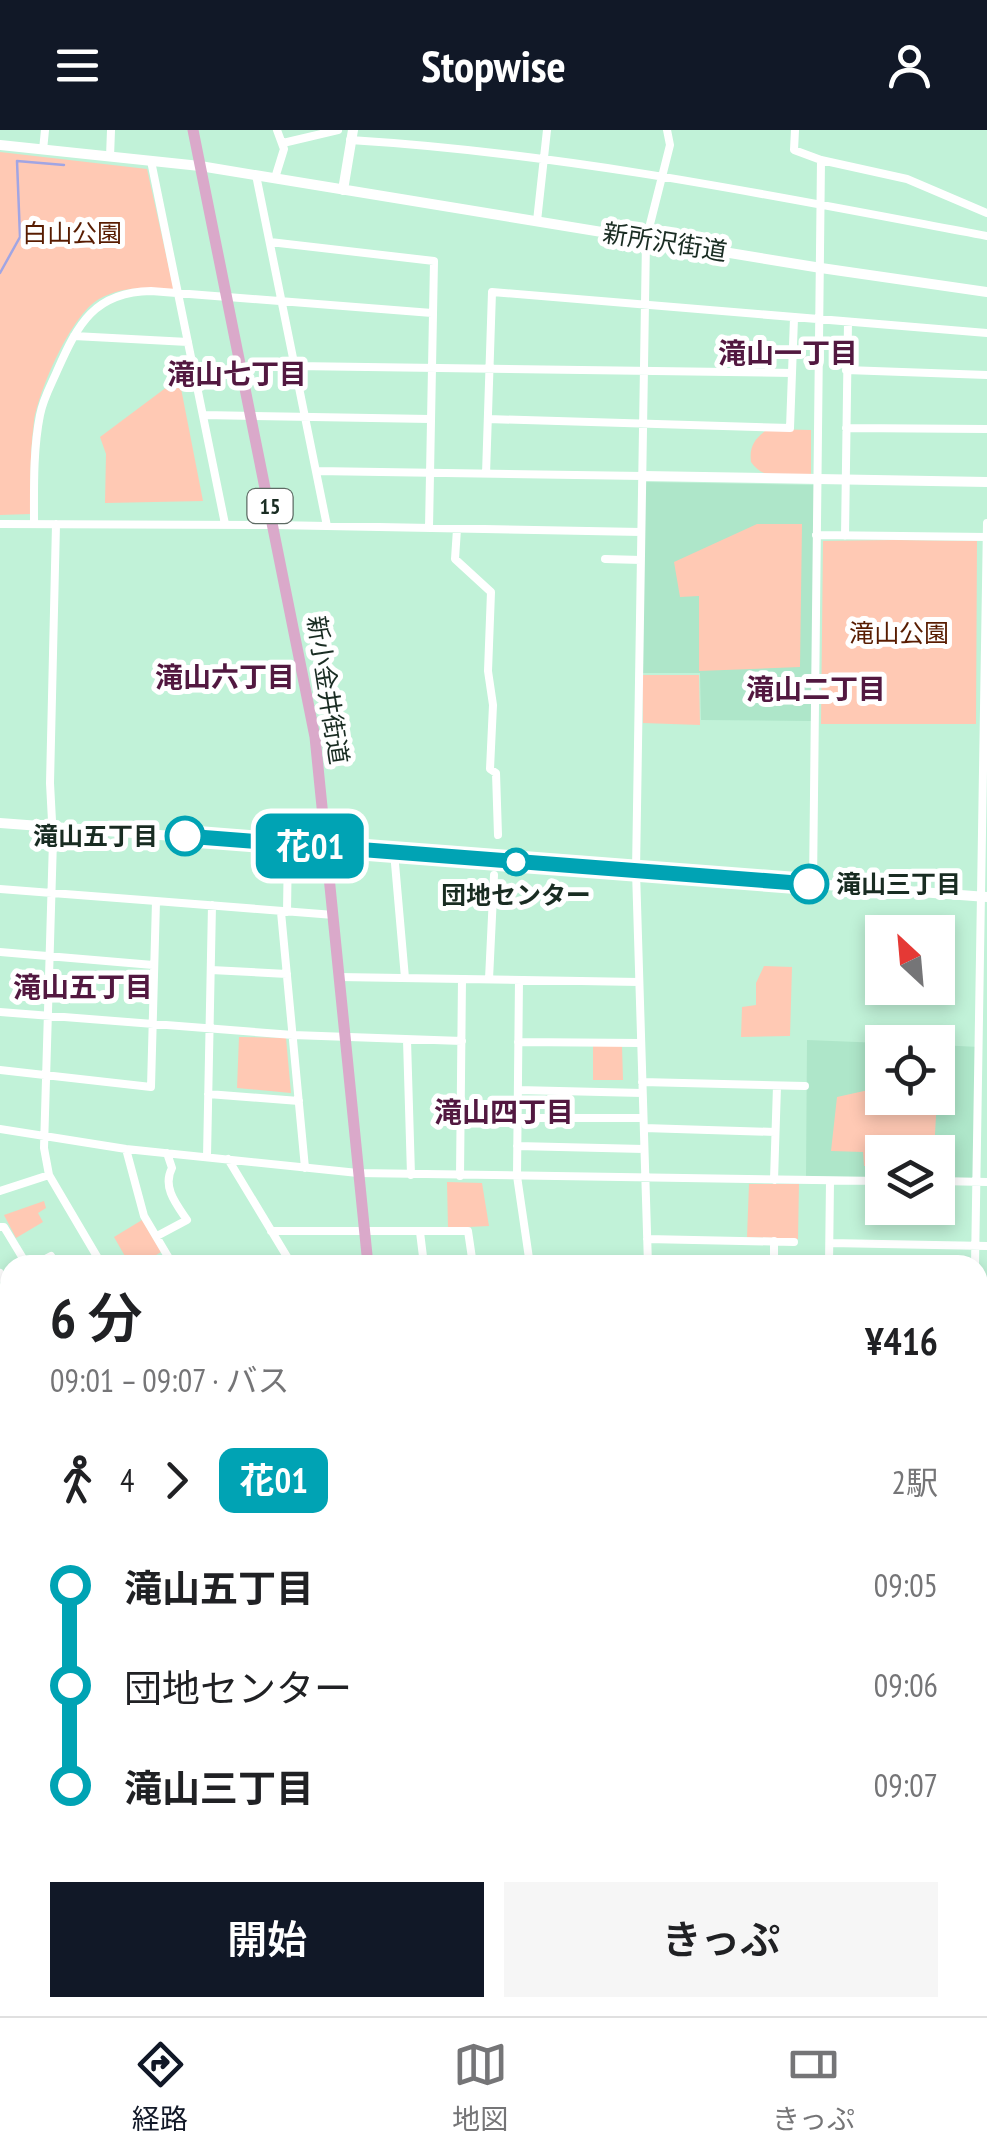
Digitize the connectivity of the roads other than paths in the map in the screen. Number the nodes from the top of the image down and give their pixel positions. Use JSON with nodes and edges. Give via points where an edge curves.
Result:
{"nodes":[{"id":1,"x":45,"y":130,"type":"edge"},
{"id":2,"x":112,"y":130,"type":"edge"},
{"id":3,"x":193,"y":130,"type":"edge"},
{"id":4,"x":278,"y":130,"type":"edge"},
{"id":5,"x":338,"y":130,"type":"edge"},
{"id":6,"x":547,"y":130,"type":"edge"},
{"id":7,"x":667,"y":130,"type":"edge"},
{"id":8,"x":795,"y":130,"type":"edge"},
{"id":9,"x":351,"y":135,"type":"edge"},
{"id":10,"x":282,"y":142,"type":"junction"},
{"id":11,"x":0,"y":145,"type":"edge"},
{"id":12,"x":43,"y":150,"type":"junction"},
{"id":13,"x":110,"y":157,"type":"junction"},
{"id":14,"x":546,"y":159,"type":"junction"},
{"id":15,"x":821,"y":160,"type":"junction"},
{"id":16,"x":151,"y":161,"type":"junction"},
{"id":17,"x":200,"y":166,"type":"junction"},
{"id":18,"x":663,"y":174,"type":"junction"},
{"id":19,"x":256,"y":176,"type":"junction"},
{"id":20,"x":276,"y":178,"type":"junction"},
{"id":21,"x":343,"y":190,"type":"junction"},
{"id":22,"x":821,"y":204,"type":"junction"},
{"id":23,"x":987,"y":213,"type":"edge"},
{"id":24,"x":537,"y":221,"type":"junction"},
{"id":25,"x":987,"y":236,"type":"edge"},
{"id":26,"x":646,"y":240,"type":"junction"},
{"id":27,"x":270,"y":242,"type":"junction"},
{"id":28,"x":820,"y":268,"type":"junction"},
{"id":29,"x":987,"y":292,"type":"edge"},
{"id":30,"x":179,"y":295,"type":"junction"},
{"id":31,"x":228,"y":298,"type":"junction"},
{"id":32,"x":282,"y":303,"type":"junction"},
{"id":33,"x":646,"y":304,"type":"junction"},
{"id":34,"x":432,"y":313,"type":"junction"},
{"id":35,"x":794,"y":318,"type":"junction"},
{"id":36,"x":820,"y":320,"type":"junction"},
{"id":37,"x":848,"y":322,"type":"junction"},
{"id":38,"x":987,"y":333,"type":"edge"},
{"id":39,"x":74,"y":336,"type":"junction"},
{"id":40,"x":188,"y":342,"type":"junction"},
{"id":41,"x":295,"y":366,"type":"junction"},
{"id":42,"x":431,"y":368,"type":"junction"},
{"id":43,"x":490,"y":368,"type":"junction"},
{"id":44,"x":644,"y":369,"type":"junction"},
{"id":45,"x":846,"y":370,"type":"junction"},
{"id":46,"x":792,"y":373,"type":"junction"},
{"id":47,"x":987,"y":375,"type":"edge"},
{"id":48,"x":203,"y":415,"type":"junction"},
{"id":49,"x":252,"y":415,"type":"junction"},
{"id":50,"x":305,"y":416,"type":"junction"},
{"id":51,"x":430,"y":419,"type":"junction"},
{"id":52,"x":488,"y":419,"type":"junction"},
{"id":53,"x":644,"y":422,"type":"junction"},
{"id":54,"x":846,"y":428,"type":"junction"},
{"id":55,"x":987,"y":429,"type":"edge"},
{"id":56,"x":316,"y":471,"type":"junction"},
{"id":57,"x":430,"y":473,"type":"junction"},
{"id":58,"x":486,"y":474,"type":"junction"},
{"id":59,"x":642,"y":476,"type":"junction"},
{"id":60,"x":818,"y":479,"type":"junction"},
{"id":61,"x":846,"y":479,"type":"junction"},
{"id":62,"x":987,"y":482,"type":"edge"},
{"id":63,"x":987,"y":523,"type":"edge"},
{"id":64,"x":0,"y":524,"type":"edge"},
{"id":65,"x":34,"y":524,"type":"junction"},
{"id":66,"x":56,"y":524,"type":"junction"},
{"id":67,"x":225,"y":524,"type":"junction"},
{"id":68,"x":274,"y":524,"type":"junction"},
{"id":69,"x":327,"y":526,"type":"junction"},
{"id":70,"x":429,"y":528,"type":"junction"},
{"id":71,"x":457,"y":529,"type":"junction"},
{"id":72,"x":641,"y":532,"type":"junction"},
{"id":73,"x":816,"y":535,"type":"junction"},
{"id":74,"x":845,"y":536,"type":"junction"},
{"id":75,"x":987,"y":537,"type":"edge"},
{"id":76,"x":605,"y":559,"type":"dead end"},
{"id":77,"x":628,"y":560,"type":"junction"},
{"id":78,"x":641,"y":560,"type":"junction"},
{"id":79,"x":628,"y":573,"type":"dead end"},
{"id":80,"x":986,"y":595,"type":"edge"},
{"id":81,"x":986,"y":661,"type":"edge"},
{"id":82,"x":985,"y":716,"type":"edge"},
{"id":83,"x":985,"y":775,"type":"edge"},
{"id":84,"x":0,"y":823,"type":"edge"},
{"id":85,"x":53,"y":826,"type":"junction"},
{"id":86,"x":498,"y":835,"type":"dead end"},
{"id":87,"x":288,"y":844,"type":"junction"},
{"id":88,"x":327,"y":848,"type":"junction"},
{"id":89,"x":394,"y":852,"type":"junction"},
{"id":90,"x":636,"y":871,"type":"junction"},
{"id":91,"x":494,"y":875,"type":"dead end"},
{"id":92,"x":812,"y":885,"type":"junction"},
{"id":93,"x":0,"y":889,"type":"edge"},
{"id":94,"x":50,"y":893,"type":"junction"},
{"id":95,"x":984,"y":897,"type":"edge"},
{"id":96,"x":156,"y":901,"type":"junction"},
{"id":97,"x":212,"y":906,"type":"junction"},
{"id":98,"x":284,"y":912,"type":"junction"},
{"id":99,"x":334,"y":915,"type":"junction"},
{"id":100,"x":0,"y":952,"type":"edge"},
{"id":101,"x":49,"y":955,"type":"junction"},
{"id":102,"x":984,"y":964,"type":"edge"},
{"id":103,"x":153,"y":965,"type":"junction"},
{"id":104,"x":211,"y":970,"type":"junction"},
{"id":105,"x":287,"y":974,"type":"junction"},
{"id":106,"x":339,"y":976,"type":"junction"},
{"id":107,"x":405,"y":978,"type":"junction"},
{"id":108,"x":462,"y":979,"type":"junction"},
{"id":109,"x":489,"y":980,"type":"junction"},
{"id":110,"x":519,"y":980,"type":"junction"},
{"id":111,"x":639,"y":982,"type":"junction"},
{"id":112,"x":0,"y":1012,"type":"edge"},
{"id":113,"x":47,"y":1016,"type":"junction"},
{"id":114,"x":983,"y":1016,"type":"edge"},
{"id":115,"x":153,"y":1024,"type":"junction"},
{"id":116,"x":210,"y":1029,"type":"junction"},
{"id":117,"x":293,"y":1035,"type":"junction"},
{"id":118,"x":346,"y":1038,"type":"junction"},
{"id":119,"x":407,"y":1040,"type":"junction"},
{"id":120,"x":462,"y":1041,"type":"junction"},
{"id":121,"x":518,"y":1042,"type":"junction"},
{"id":122,"x":641,"y":1043,"type":"junction"},
{"id":123,"x":0,"y":1070,"type":"edge"},
{"id":124,"x":983,"y":1070,"type":"edge"},
{"id":125,"x":46,"y":1075,"type":"junction"},
{"id":126,"x":642,"y":1082,"type":"junction"},
{"id":127,"x":777,"y":1086,"type":"junction"},
{"id":128,"x":805,"y":1086,"type":"dead end"},
{"id":129,"x":518,"y":1090,"type":"junction"},
{"id":130,"x":642,"y":1093,"type":"junction"},
{"id":131,"x":208,"y":1094,"type":"junction"},
{"id":132,"x":298,"y":1101,"type":"junction"},
{"id":133,"x":518,"y":1118,"type":"junction"},
{"id":134,"x":643,"y":1123,"type":"junction"},
{"id":135,"x":982,"y":1124,"type":"edge"},
{"id":136,"x":0,"y":1129,"type":"edge"},
{"id":137,"x":775,"y":1132,"type":"junction"},
{"id":138,"x":44,"y":1136,"type":"junction"},
{"id":139,"x":517,"y":1146,"type":"junction"},
{"id":140,"x":126,"y":1148,"type":"junction"},
{"id":141,"x":644,"y":1148,"type":"junction"},
{"id":142,"x":167,"y":1153,"type":"junction"},
{"id":143,"x":206,"y":1157,"type":"junction"},
{"id":144,"x":228,"y":1159,"type":"junction"},
{"id":145,"x":305,"y":1168,"type":"junction"},
{"id":146,"x":358,"y":1173,"type":"junction"},
{"id":147,"x":49,"y":1175,"type":"junction"},
{"id":148,"x":412,"y":1175,"type":"junction"},
{"id":149,"x":460,"y":1176,"type":"junction"},
{"id":150,"x":518,"y":1176,"type":"junction"},
{"id":151,"x":645,"y":1178,"type":"junction"},
{"id":152,"x":774,"y":1180,"type":"junction"},
{"id":153,"x":830,"y":1181,"type":"junction"},
{"id":154,"x":865,"y":1181,"type":"edge"},
{"id":155,"x":955,"y":1181,"type":"edge"},
{"id":156,"x":976,"y":1182,"type":"junction"},
{"id":157,"x":987,"y":1182,"type":"edge"},
{"id":158,"x":0,"y":1191,"type":"edge"},
{"id":159,"x":0,"y":1226,"type":"edge"},
{"id":160,"x":364,"y":1230,"type":"junction"},
{"id":161,"x":271,"y":1231,"type":"junction"},
{"id":162,"x":420,"y":1232,"type":"junction"},
{"id":163,"x":157,"y":1236,"type":"junction"},
{"id":164,"x":647,"y":1240,"type":"junction"},
{"id":165,"x":774,"y":1241,"type":"junction"},
{"id":166,"x":794,"y":1242,"type":"dead end"},
{"id":167,"x":830,"y":1243,"type":"junction"},
{"id":168,"x":976,"y":1245,"type":"junction"},
{"id":169,"x":987,"y":1246,"type":"edge"},
{"id":170,"x":23,"y":1255,"type":"edge"},
{"id":171,"x":96,"y":1255,"type":"edge"},
{"id":172,"x":167,"y":1255,"type":"edge"},
{"id":173,"x":286,"y":1255,"type":"edge"},
{"id":174,"x":367,"y":1255,"type":"edge"},
{"id":175,"x":423,"y":1255,"type":"edge"},
{"id":176,"x":471,"y":1255,"type":"edge"},
{"id":177,"x":529,"y":1255,"type":"edge"},
{"id":178,"x":648,"y":1255,"type":"edge"},
{"id":179,"x":774,"y":1255,"type":"edge"},
{"id":180,"x":830,"y":1255,"type":"edge"},
{"id":181,"x":976,"y":1255,"type":"edge"}],
"edges":[{"from":1,"to":12,"type":"street"},
{"from":2,"to":13,"type":"street"},
{"from":3,"to":17,"type":"main road","name":"新小金井街道","number":"15"},
{"from":4,"to":10,"type":"street"},
{"from":5,"to":10,"type":"street"},
{"from":6,"to":14,"type":"street"},
{"from":7,"to":18,"type":"street"},
{"from":8,"to":15,"type":"street","via":[[794,150]]},
{"from":9,"to":14,"type":"street"},
{"from":9,"to":21,"type":"street"},
{"from":10,"to":20,"type":"street"},
{"from":11,"to":12,"type":"street"},
{"from":12,"to":13,"type":"street"},
{"from":13,"to":16,"type":"street"},
{"from":14,"to":18,"type":"street"},
{"from":14,"to":24,"type":"street"},
{"from":15,"to":22,"type":"street"},
{"from":15,"to":23,"type":"street","via":[[907,179]]},
{"from":16,"to":17,"type":"street"},
{"from":16,"to":30,"type":"street"},
{"from":17,"to":19,"type":"street","name":"新所沢街道"},
{"from":17,"to":31,"type":"main road","name":"新小金井街道","number":"15"},
{"from":18,"to":22,"type":"street"},
{"from":18,"to":26,"type":"street"},
{"from":19,"to":20,"type":"street","name":"新所沢街道"},
{"from":19,"to":27,"type":"street"},
{"from":20,"to":21,"type":"street","name":"新所沢街道"},
{"from":21,"to":24,"type":"street","name":"新所沢街道"},
{"from":22,"to":25,"type":"street"},
{"from":22,"to":28,"type":"street"},
{"from":24,"to":26,"type":"street","name":"新所沢街道"},
{"from":26,"to":28,"type":"street","name":"新所沢街道"},
{"from":26,"to":33,"type":"street"},
{"from":27,"to":32,"type":"street"},
{"from":27,"to":34,"type":"street","via":[[434,261]]},
{"from":28,"to":29,"type":"street","name":"新所沢街道"},
{"from":28,"to":36,"type":"street"},
{"from":30,"to":31,"type":"street"},
{"from":30,"to":39,"type":"street","via":[[138,291],[113,298],[88,314]]},
{"from":30,"to":40,"type":"street"},
{"from":31,"to":32,"type":"street"},
{"from":31,"to":49,"type":"main road","name":"新小金井街道","number":"15"},
{"from":32,"to":34,"type":"street"},
{"from":32,"to":41,"type":"street"},
{"from":33,"to":35,"type":"street"},
{"from":33,"to":43,"type":"street","via":[[492,292]]},
{"from":33,"to":44,"type":"street"},
{"from":34,"to":42,"type":"street"},
{"from":35,"to":36,"type":"street"},
{"from":35,"to":46,"type":"street"},
{"from":36,"to":37,"type":"street"},
{"from":36,"to":60,"type":"street"},
{"from":37,"to":38,"type":"street"},
{"from":37,"to":45,"type":"street"},
{"from":39,"to":40,"type":"street"},
{"from":39,"to":65,"type":"street","via":[[39,418]]},
{"from":40,"to":48,"type":"street"},
{"from":41,"to":42,"type":"street"},
{"from":41,"to":50,"type":"street"},
{"from":42,"to":43,"type":"street"},
{"from":42,"to":51,"type":"street"},
{"from":43,"to":44,"type":"street"},
{"from":43,"to":52,"type":"street"},
{"from":44,"to":46,"type":"street"},
{"from":44,"to":53,"type":"street"},
{"from":45,"to":47,"type":"street"},
{"from":45,"to":54,"type":"street"},
{"from":46,"to":53,"type":"street","via":[[790,428]]},
{"from":48,"to":49,"type":"street"},
{"from":48,"to":67,"type":"street"},
{"from":49,"to":50,"type":"street"},
{"from":49,"to":68,"type":"main road","name":"新小金井街道","number":"15"},
{"from":50,"to":51,"type":"street"},
{"from":50,"to":56,"type":"street"},
{"from":51,"to":57,"type":"street"},
{"from":52,"to":53,"type":"street"},
{"from":52,"to":58,"type":"street"},
{"from":53,"to":59,"type":"street"},
{"from":54,"to":55,"type":"street"},
{"from":54,"to":61,"type":"street"},
{"from":56,"to":57,"type":"street"},
{"from":56,"to":69,"type":"street"},
{"from":57,"to":58,"type":"street"},
{"from":57,"to":70,"type":"street"},
{"from":58,"to":59,"type":"street"},
{"from":59,"to":60,"type":"street"},
{"from":59,"to":72,"type":"street"},
{"from":60,"to":61,"type":"street"},
{"from":60,"to":73,"type":"street"},
{"from":61,"to":62,"type":"street"},
{"from":61,"to":74,"type":"street"},
{"from":63,"to":75,"type":"street"},
{"from":64,"to":65,"type":"street"},
{"from":65,"to":66,"type":"street"},
{"from":66,"to":67,"type":"street"},
{"from":66,"to":85,"type":"street"},
{"from":67,"to":68,"type":"street"},
{"from":68,"to":69,"type":"street"},
{"from":68,"to":88,"type":"main road","name":"新小金井街道","number":"15","via":[[316,737]]},
{"from":69,"to":70,"type":"street"},
{"from":70,"to":71,"type":"street"},
{"from":71,"to":72,"type":"street"},
{"from":71,"to":86,"type":"street","via":[[455,560],[492,592],[490,769],[496,773]]},
{"from":72,"to":78,"type":"street"},
{"from":73,"to":74,"type":"street"},
{"from":73,"to":92,"type":"street"},
{"from":74,"to":75,"type":"street"},
{"from":75,"to":80,"type":"street"},
{"from":76,"to":77,"type":"street"},
{"from":77,"to":78,"type":"street"},
{"from":77,"to":79,"type":"street"},
{"from":78,"to":90,"type":"street"},
{"from":80,"to":81,"type":"street"},
{"from":81,"to":82,"type":"street"},
{"from":82,"to":83,"type":"street"},
{"from":83,"to":95,"type":"street"},
{"from":84,"to":85,"type":"street"},
{"from":85,"to":87,"type":"street"},
{"from":85,"to":94,"type":"street"},
{"from":87,"to":88,"type":"street"},
{"from":87,"to":98,"type":"street"},
{"from":88,"to":89,"type":"street"},
{"from":88,"to":99,"type":"main road","name":"新小金井街道","number":"15"},
{"from":89,"to":90,"type":"street"},
{"from":89,"to":107,"type":"street"},
{"from":90,"to":92,"type":"street"},
{"from":90,"to":111,"type":"street"},
{"from":91,"to":109,"type":"street"},
{"from":92,"to":95,"type":"street"},
{"from":93,"to":94,"type":"street"},
{"from":94,"to":96,"type":"street"},
{"from":94,"to":101,"type":"street"},
{"from":95,"to":102,"type":"street"},
{"from":96,"to":97,"type":"street"},
{"from":96,"to":103,"type":"street"},
{"from":97,"to":98,"type":"street"},
{"from":97,"to":104,"type":"street"},
{"from":98,"to":99,"type":"street"},
{"from":98,"to":105,"type":"street"},
{"from":99,"to":106,"type":"main road","name":"新小金井街道","number":"15"},
{"from":100,"to":101,"type":"street"},
{"from":101,"to":103,"type":"street"},
{"from":101,"to":113,"type":"street"},
{"from":102,"to":114,"type":"street"},
{"from":103,"to":115,"type":"street"},
{"from":104,"to":105,"type":"street"},
{"from":104,"to":116,"type":"street"},
{"from":105,"to":117,"type":"street"},
{"from":106,"to":107,"type":"street"},
{"from":106,"to":118,"type":"main road","name":"新小金井街道","number":"15"},
{"from":107,"to":108,"type":"street"},
{"from":108,"to":109,"type":"street"},
{"from":108,"to":120,"type":"street"},
{"from":109,"to":110,"type":"street"},
{"from":110,"to":111,"type":"street"},
{"from":110,"to":121,"type":"street"},
{"from":111,"to":122,"type":"street"},
{"from":112,"to":113,"type":"street"},
{"from":113,"to":115,"type":"street"},
{"from":113,"to":125,"type":"street"},
{"from":114,"to":124,"type":"street"},
{"from":115,"to":116,"type":"street"},
{"from":115,"to":125,"type":"street","via":[[151,1087]]},
{"from":116,"to":117,"type":"street"},
{"from":116,"to":131,"type":"street"},
{"from":117,"to":118,"type":"street"},
{"from":117,"to":132,"type":"street"},
{"from":118,"to":119,"type":"street"},
{"from":118,"to":146,"type":"main road","name":"新小金井街道","number":"15"},
{"from":119,"to":120,"type":"street"},
{"from":119,"to":148,"type":"street"},
{"from":120,"to":149,"type":"street"},
{"from":121,"to":122,"type":"street"},
{"from":121,"to":129,"type":"street"},
{"from":122,"to":126,"type":"street"},
{"from":123,"to":125,"type":"street"},
{"from":124,"to":135,"type":"street"},
{"from":125,"to":138,"type":"street"},
{"from":126,"to":127,"type":"street"},
{"from":126,"to":130,"type":"street"},
{"from":127,"to":128,"type":"street"},
{"from":127,"to":137,"type":"street"},
{"from":129,"to":130,"type":"street"},
{"from":129,"to":133,"type":"street"},
{"from":130,"to":134,"type":"street"},
{"from":131,"to":132,"type":"street"},
{"from":131,"to":143,"type":"street"},
{"from":132,"to":145,"type":"street"},
{"from":133,"to":134,"type":"street"},
{"from":133,"to":139,"type":"street"},
{"from":134,"to":137,"type":"street"},
{"from":134,"to":141,"type":"street"},
{"from":135,"to":156,"type":"street"},
{"from":136,"to":138,"type":"street"},
{"from":137,"to":152,"type":"street"},
{"from":138,"to":140,"type":"street"},
{"from":138,"to":147,"type":"street"},
{"from":139,"to":141,"type":"street"},
{"from":139,"to":150,"type":"street"},
{"from":140,"to":142,"type":"street"},
{"from":140,"to":163,"type":"street","via":[[144,1216]]},
{"from":141,"to":151,"type":"street"},
{"from":142,"to":143,"type":"street"},
{"from":142,"to":163,"type":"street","via":[[170,1192],[187,1220]]},
{"from":143,"to":144,"type":"street"},
{"from":144,"to":145,"type":"street"},
{"from":144,"to":161,"type":"street"},
{"from":145,"to":146,"type":"street"},
{"from":146,"to":148,"type":"street"},
{"from":146,"to":160,"type":"main road","name":"新小金井街道","number":"15"},
{"from":147,"to":158,"type":"street"},
{"from":147,"to":171,"type":"street"},
{"from":148,"to":149,"type":"street"},
{"from":149,"to":150,"type":"street"},
{"from":150,"to":151,"type":"street"},
{"from":150,"to":177,"type":"street"},
{"from":151,"to":152,"type":"street"},
{"from":151,"to":164,"type":"street"},
{"from":152,"to":153,"type":"street"},
{"from":153,"to":154,"type":"street"},
{"from":153,"to":167,"type":"street"},
{"from":155,"to":156,"type":"street"},
{"from":156,"to":157,"type":"street"},
{"from":156,"to":168,"type":"street"},
{"from":159,"to":170,"type":"street"},
{"from":160,"to":161,"type":"street"},
{"from":160,"to":162,"type":"street"},
{"from":160,"to":174,"type":"main road","name":"新小金井街道","number":"15"},
{"from":161,"to":173,"type":"street"},
{"from":162,"to":175,"type":"street"},
{"from":162,"to":176,"type":"street","via":[[468,1231]]},
{"from":163,"to":172,"type":"street"},
{"from":164,"to":165,"type":"street"},
{"from":164,"to":178,"type":"street"},
{"from":165,"to":166,"type":"street"},
{"from":165,"to":179,"type":"street"},
{"from":167,"to":168,"type":"street"},
{"from":167,"to":180,"type":"street"},
{"from":168,"to":169,"type":"street"},
{"from":168,"to":181,"type":"street"}]}
